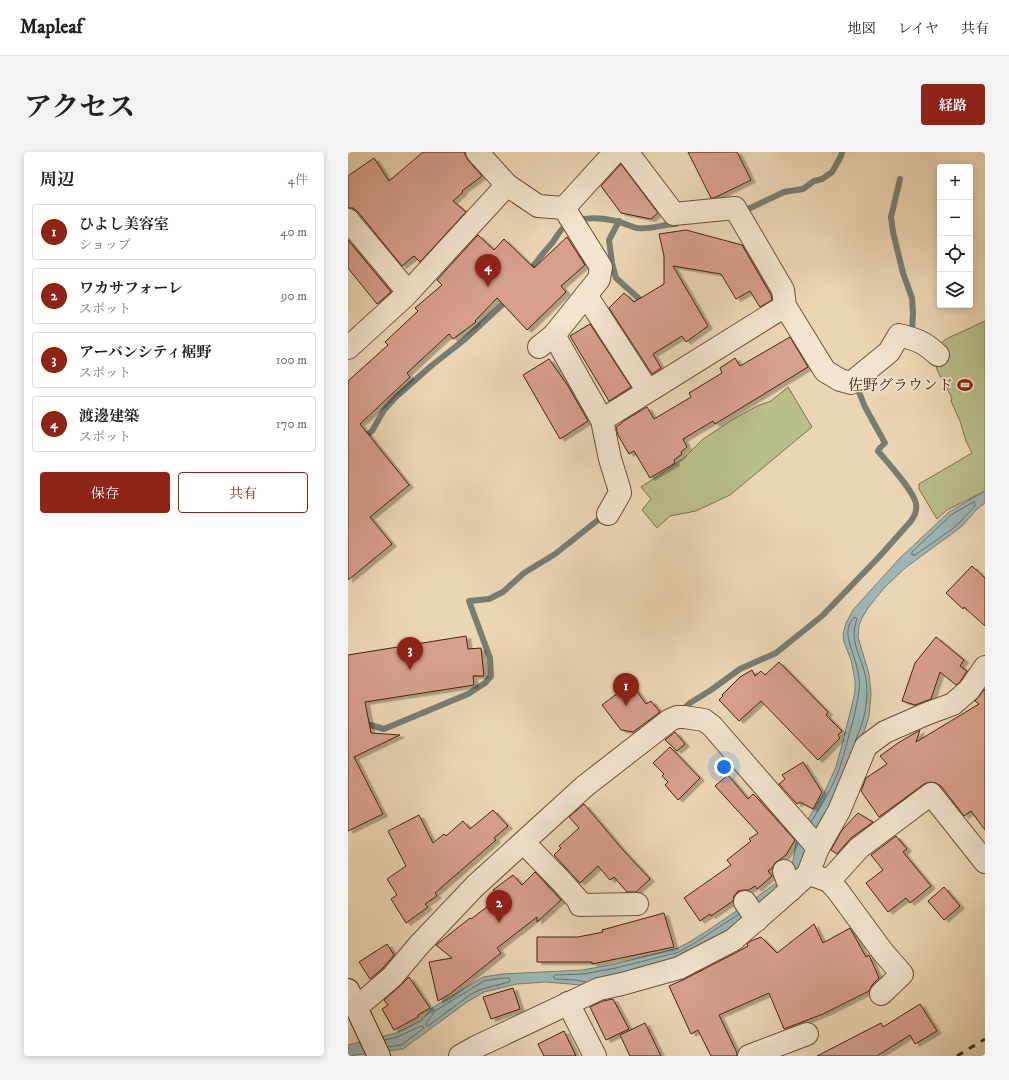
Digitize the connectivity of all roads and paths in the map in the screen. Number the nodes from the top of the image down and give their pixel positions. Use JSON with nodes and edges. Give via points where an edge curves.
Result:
{"nodes":[{"id":1,"x":477,"y":152,"type":"edge"},
{"id":2,"x":615,"y":152,"type":"edge"},
{"id":3,"x":627,"y":152,"type":"edge"},
{"id":4,"x":507,"y":185,"type":"junction"},
{"id":5,"x":564,"y":208,"type":"junction"},
{"id":6,"x":348,"y":220,"type":"edge"},
{"id":7,"x":408,"y":292,"type":"junction"},
{"id":8,"x":586,"y":295,"type":"junction"},
{"id":9,"x":785,"y":306,"type":"junction"},
{"id":10,"x":348,"y":348,"type":"edge"},
{"id":11,"x":938,"y":355,"type":"dead end"},
{"id":12,"x":648,"y":391,"type":"junction"},
{"id":13,"x":602,"y":420,"type":"junction"},
{"id":14,"x":608,"y":514,"type":"dead end"},
{"id":15,"x":985,"y":667,"type":"edge"},
{"id":16,"x":524,"y":843,"type":"junction"},
{"id":17,"x":818,"y":848,"type":"junction"},
{"id":18,"x":985,"y":862,"type":"edge"},
{"id":19,"x":808,"y":874,"type":"junction"},
{"id":20,"x":829,"y":881,"type":"junction"},
{"id":21,"x":637,"y":904,"type":"dead end"},
{"id":22,"x":881,"y":994,"type":"dead end"},
{"id":23,"x":568,"y":1003,"type":"junction"},
{"id":24,"x":356,"y":1006,"type":"edge"},
{"id":25,"x":807,"y":1034,"type":"dead end"},
{"id":26,"x":379,"y":1056,"type":"edge"},
{"id":27,"x":460,"y":1056,"type":"edge"},
{"id":28,"x":595,"y":1056,"type":"edge"},
{"id":29,"x":748,"y":1056,"type":"edge"}],
"edges":[{"from":1,"to":4,"type":"street"},
{"from":2,"to":5,"type":"street"},
{"from":3,"to":9,"type":"street","via":[[674,214],[741,217],[783,290]]},
{"from":4,"to":5,"type":"street","via":[[538,206]]},
{"from":4,"to":7,"type":"street"},
{"from":5,"to":8,"type":"street","via":[[601,267],[608,271]]},
{"from":6,"to":7,"type":"street"},
{"from":7,"to":10,"type":"street"},
{"from":8,"to":12,"type":"street"},
{"from":8,"to":13,"type":"street","via":[[546,341]]},
{"from":9,"to":11,"type":"street","via":[[825,371],[840,380],[851,383],[888,352],[900,335],[928,346]]},
{"from":9,"to":12,"type":"street"},
{"from":12,"to":13,"type":"street"},
{"from":13,"to":14,"type":"street","via":[[620,493]]},
{"from":15,"to":17,"type":"street","via":[[969,690],[953,704],[885,732],[866,746],[839,810]]},
{"from":16,"to":17,"type":"street","via":[[585,786],[670,720],[684,717],[704,720],[712,726]]},
{"from":16,"to":21,"type":"street","via":[[563,883],[580,905]]},
{"from":16,"to":24,"type":"street","via":[[475,886],[392,977]]},
{"from":17,"to":19,"type":"street"},
{"from":18,"to":20,"type":"street","via":[[931,794],[860,848]]},
{"from":19,"to":20,"type":"street"},
{"from":19,"to":23,"type":"street","via":[[787,881],[751,911],[734,940],[679,968],[599,989]]},
{"from":20,"to":22,"type":"street","via":[[902,974]]},
{"from":23,"to":27,"type":"street"},
{"from":23,"to":28,"type":"street"},
{"from":24,"to":26,"type":"street"},
{"from":25,"to":29,"type":"street"}]}
